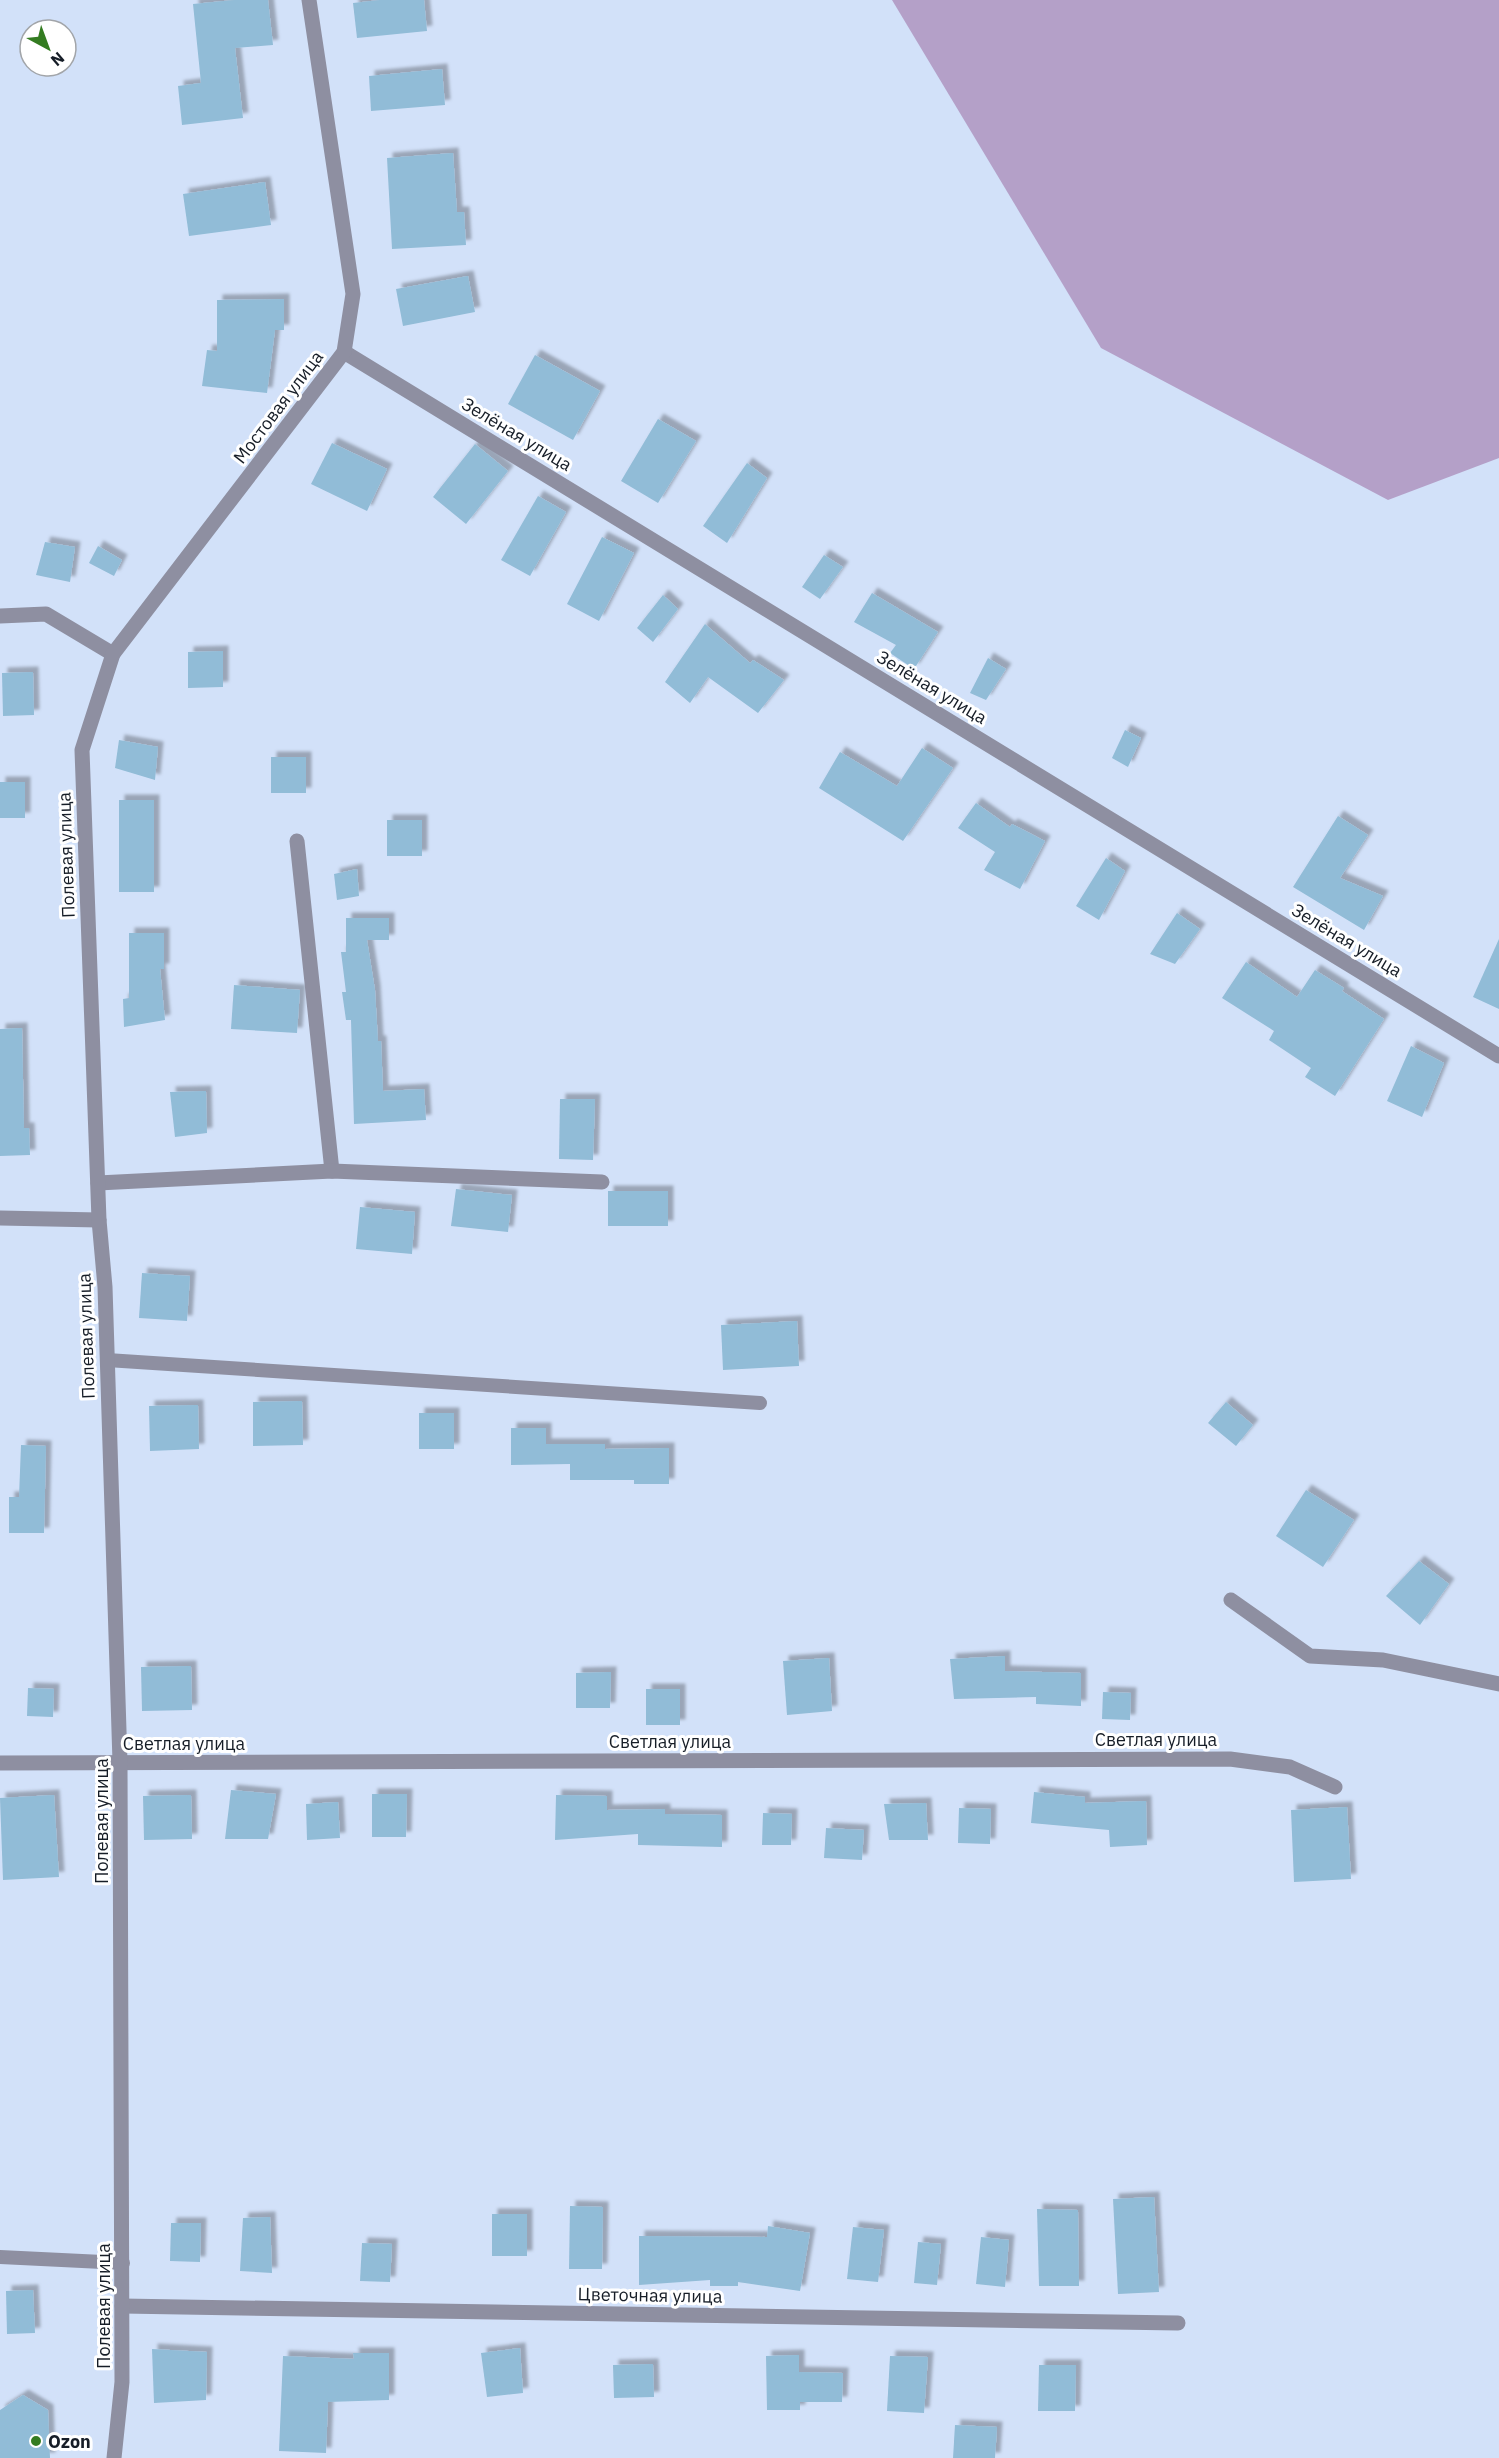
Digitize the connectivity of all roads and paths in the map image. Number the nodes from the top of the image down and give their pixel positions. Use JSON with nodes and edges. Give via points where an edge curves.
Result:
{"nodes":[{"id":1,"x":309,"y":0,"type":"edge"},
{"id":2,"x":344,"y":352,"type":"junction"},
{"id":3,"x":0,"y":616,"type":"edge"},
{"id":4,"x":113,"y":654,"type":"junction"},
{"id":5,"x":297,"y":841,"type":"dead end"},
{"id":6,"x":1499,"y":1056,"type":"edge"},
{"id":7,"x":332,"y":1171,"type":"junction"},
{"id":8,"x":602,"y":1182,"type":"dead end"},
{"id":9,"x":98,"y":1183,"type":"junction"},
{"id":10,"x":0,"y":1218,"type":"edge"},
{"id":11,"x":99,"y":1220,"type":"junction"},
{"id":12,"x":107,"y":1360,"type":"junction"},
{"id":13,"x":760,"y":1402,"type":"dead end"},
{"id":14,"x":1231,"y":1600,"type":"dead end"},
{"id":15,"x":1499,"y":1684,"type":"edge"},
{"id":16,"x":120,"y":1762,"type":"junction"},
{"id":17,"x":0,"y":1763,"type":"edge"},
{"id":18,"x":1335,"y":1787,"type":"dead end"},
{"id":19,"x":0,"y":2257,"type":"edge"},
{"id":20,"x":123,"y":2263,"type":"junction"},
{"id":21,"x":122,"y":2306,"type":"junction"},
{"id":22,"x":1178,"y":2323,"type":"dead end"},
{"id":23,"x":114,"y":2458,"type":"edge"}],
"edges":[{"from":1,"to":2,"type":"street","name":"Мостовая улица","via":[[353,294]]},
{"from":2,"to":4,"type":"street","name":"Мостовая улица"},
{"from":2,"to":6,"type":"street","name":"Зелёная улица"},
{"from":3,"to":4,"type":"street","via":[[46,614]]},
{"from":4,"to":9,"type":"street","name":"Полевая улица","via":[[82,750]]},
{"from":5,"to":7,"type":"street"},
{"from":7,"to":8,"type":"street"},
{"from":7,"to":9,"type":"street"},
{"from":9,"to":11,"type":"street","name":"Полевая улица"},
{"from":10,"to":11,"type":"street"},
{"from":11,"to":12,"type":"street","name":"Полевая улица"},
{"from":12,"to":13,"type":"lane"},
{"from":12,"to":16,"type":"street","name":"Полевая улица"},
{"from":14,"to":15,"type":"street","via":[[1310,1656],[1383,1660]]},
{"from":16,"to":17,"type":"street","name":"Светлая улица"},
{"from":16,"to":18,"type":"street","name":"Светлая улица","via":[[1230,1759],[1290,1767]]},
{"from":16,"to":20,"type":"street","name":"Полевая улица"},
{"from":19,"to":20,"type":"lane"},
{"from":20,"to":21,"type":"street","name":"Полевая улица"},
{"from":21,"to":22,"type":"street","name":"Цветочная улица"},
{"from":21,"to":23,"type":"street","name":"Полевая улица","via":[[122,2382]]}]}
